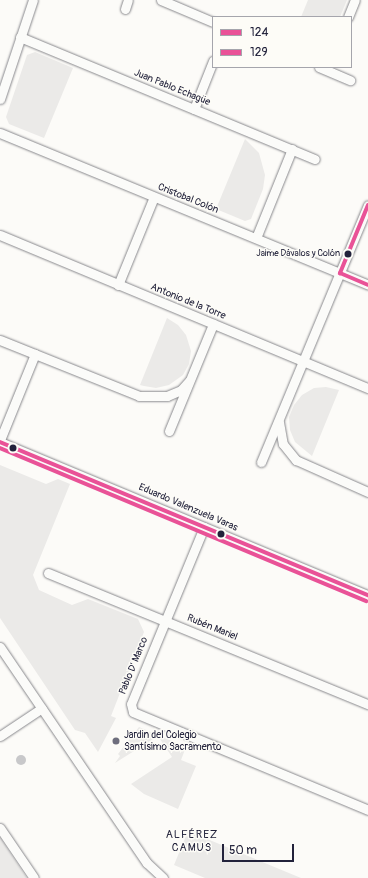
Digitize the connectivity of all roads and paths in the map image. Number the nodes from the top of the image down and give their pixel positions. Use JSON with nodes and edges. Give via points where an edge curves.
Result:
{"nodes":[{"id":1,"x":33,"y":0,"type":"edge"},
{"id":2,"x":161,"y":0,"type":"edge"},
{"id":3,"x":355,"y":0,"type":"edge"},
{"id":4,"x":348,"y":16,"type":"edge"},
{"id":5,"x":212,"y":22,"type":"edge"},
{"id":6,"x":20,"y":38,"type":"junction"},
{"id":7,"x":212,"y":64,"type":"edge"},
{"id":8,"x":325,"y":68,"type":"edge"},
{"id":9,"x":350,"y":80,"type":"dead end"},
{"id":10,"x":0,"y":99,"type":"edge"},
{"id":11,"x":194,"y":109,"type":"junction"},
{"id":12,"x":0,"y":133,"type":"edge"},
{"id":13,"x":292,"y":149,"type":"junction"},
{"id":14,"x":315,"y":159,"type":"dead end"},
{"id":15,"x":154,"y":196,"type":"junction"},
{"id":16,"x":368,"y":205,"type":"edge"},
{"id":17,"x":0,"y":235,"type":"edge"},
{"id":18,"x":256,"y":238,"type":"junction"},
{"id":19,"x":340,"y":273,"type":"junction"},
{"id":20,"x":118,"y":285,"type":"junction"},
{"id":21,"x":368,"y":285,"type":"edge"},
{"id":22,"x":213,"y":324,"type":"junction"},
{"id":23,"x":0,"y":340,"type":"edge"},
{"id":24,"x":35,"y":354,"type":"junction"},
{"id":25,"x":303,"y":361,"type":"junction"},
{"id":26,"x":189,"y":381,"type":"junction"},
{"id":27,"x":368,"y":388,"type":"edge"},
{"id":28,"x":279,"y":419,"type":"junction"},
{"id":29,"x":169,"y":431,"type":"dead end"},
{"id":30,"x":0,"y":441,"type":"edge"},
{"id":31,"x":261,"y":462,"type":"dead end"},
{"id":32,"x":368,"y":492,"type":"edge"},
{"id":33,"x":204,"y":527,"type":"junction"},
{"id":34,"x":48,"y":573,"type":"dead end"},
{"id":35,"x":368,"y":595,"type":"edge"},
{"id":36,"x":165,"y":621,"type":"junction"},
{"id":37,"x":0,"y":647,"type":"edge"},
{"id":38,"x":368,"y":704,"type":"edge"},
{"id":39,"x":42,"y":708,"type":"junction"},
{"id":40,"x":0,"y":736,"type":"edge"},
{"id":41,"x":368,"y":810,"type":"edge"},
{"id":42,"x":0,"y":828,"type":"edge"},
{"id":43,"x":34,"y":878,"type":"edge"},
{"id":44,"x":163,"y":878,"type":"edge"}],
"edges":[{"from":1,"to":6,"type":"street"},
{"from":2,"to":5,"type":"street"},
{"from":3,"to":4,"type":"street"},
{"from":6,"to":10,"type":"street"},
{"from":6,"to":11,"type":"street","name":"Juan Pablo Echagüe"},
{"from":7,"to":11,"type":"street"},
{"from":8,"to":9,"type":"street"},
{"from":11,"to":13,"type":"street","name":"Juan Pablo Echagüe"},
{"from":12,"to":15,"type":"street","name":"Cristobal Colón"},
{"from":13,"to":14,"type":"street","name":"Juan Pablo Echagüe"},
{"from":13,"to":18,"type":"street"},
{"from":15,"to":18,"type":"street","name":"Cristobal Colón"},
{"from":15,"to":20,"type":"street"},
{"from":16,"to":19,"type":"street"},
{"from":17,"to":20,"type":"street","name":"Antonio de la Torre"},
{"from":18,"to":19,"type":"street","name":"Cristobal Colón"},
{"from":19,"to":21,"type":"street","name":"Cristobal Colón"},
{"from":19,"to":25,"type":"street"},
{"from":20,"to":22,"type":"street","name":"Antonio de la Torre"},
{"from":22,"to":25,"type":"street","name":"Antonio de la Torre"},
{"from":22,"to":26,"type":"street"},
{"from":23,"to":24,"type":"street"},
{"from":24,"to":26,"type":"street","via":[[146,398],[167,396],[180,390]]},
{"from":24,"to":30,"type":"street"},
{"from":25,"to":27,"type":"street","name":"Antonio de la Torre"},
{"from":25,"to":28,"type":"street"},
{"from":26,"to":29,"type":"street"},
{"from":28,"to":31,"type":"street"},
{"from":28,"to":32,"type":"street","via":[[279,432],[283,444],[296,460]]},
{"from":30,"to":33,"type":"street","name":"Eduardo Valenzuela Varas"},
{"from":33,"to":35,"type":"street","name":"Eduardo Valenzuela Varas"},
{"from":33,"to":36,"type":"street","name":"Pablo D' Marco"},
{"from":34,"to":36,"type":"street","name":"Rubén Mariel"},
{"from":36,"to":38,"type":"street","name":"Rubén Mariel"},
{"from":36,"to":41,"type":"street","name":"Pablo D' Marco","via":[[131,704],[132,712]]},
{"from":37,"to":39,"type":"street"},
{"from":39,"to":40,"type":"street"},
{"from":39,"to":44,"type":"street","via":[[147,863]]},
{"from":42,"to":43,"type":"street"}]}
